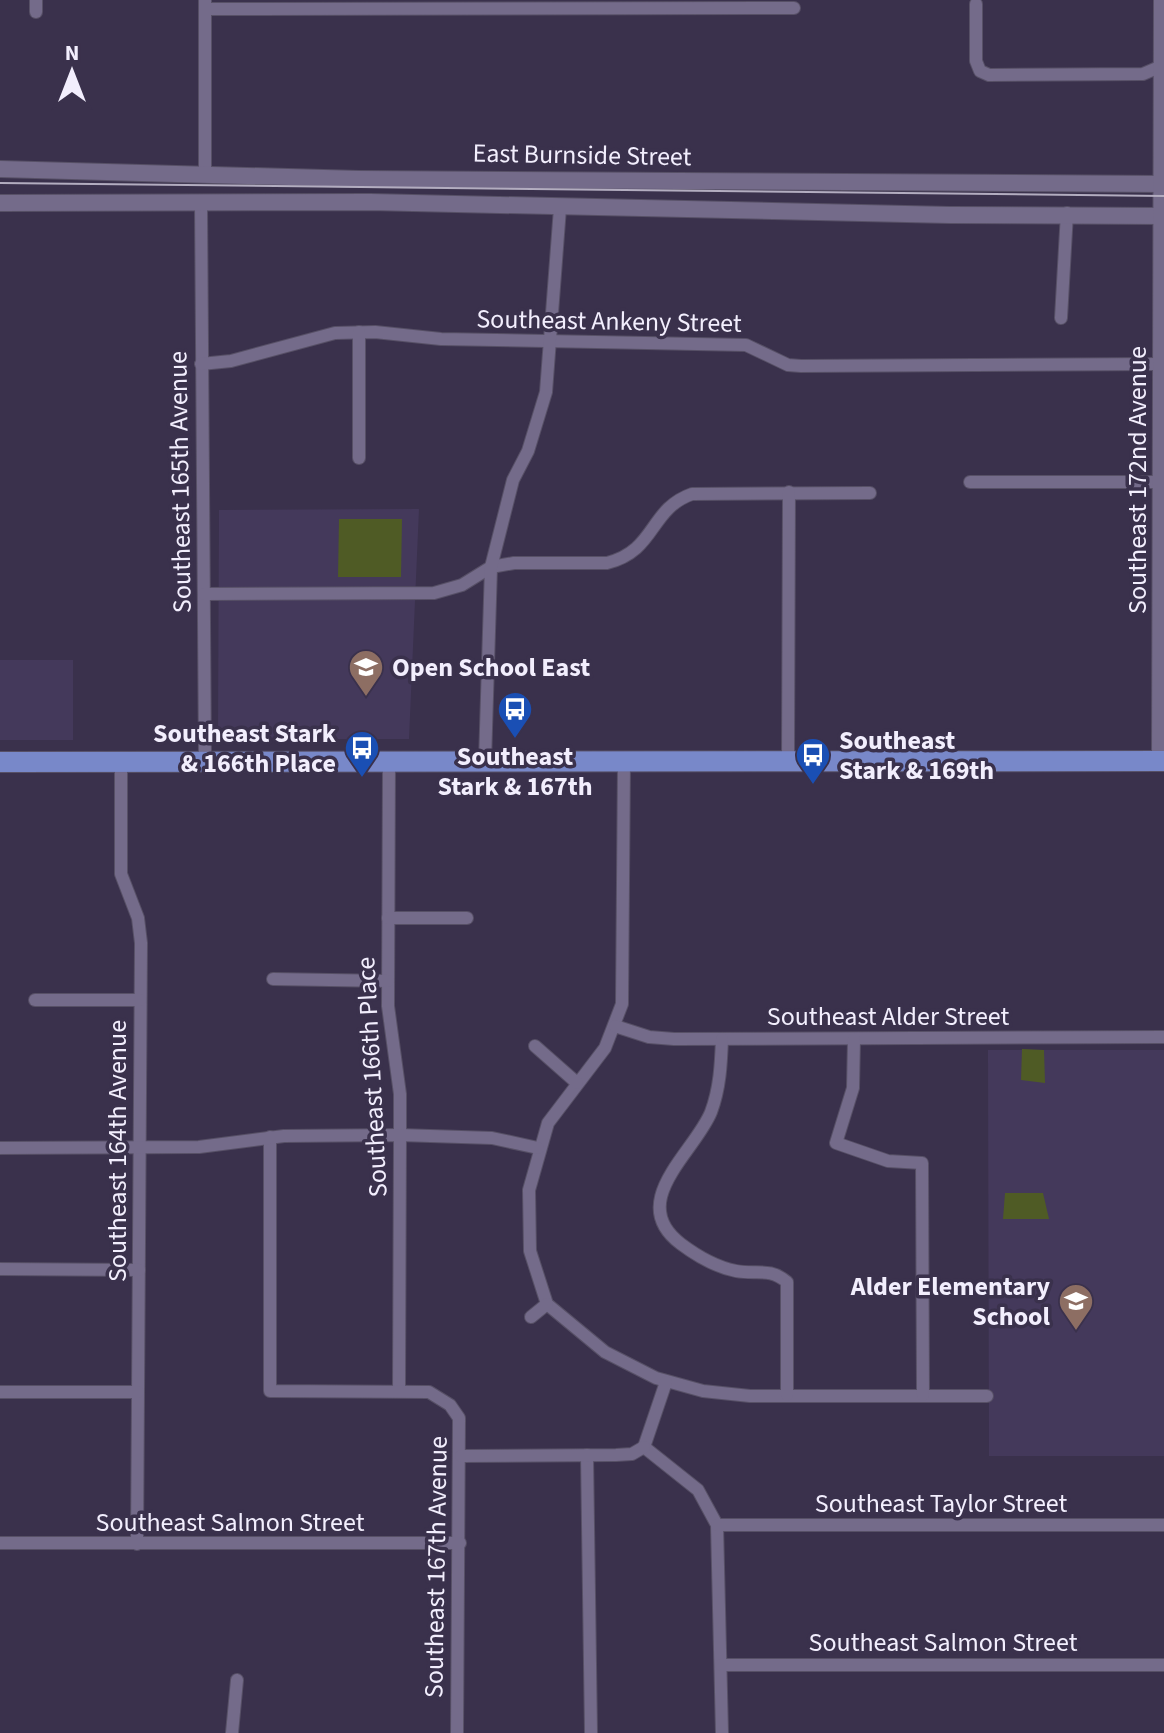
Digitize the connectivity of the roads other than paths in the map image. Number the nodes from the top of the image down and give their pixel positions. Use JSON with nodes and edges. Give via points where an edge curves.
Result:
{"nodes":[{"id":1,"x":1162,"y":0,"type":"edge"},
{"id":2,"x":205,"y":4,"type":"edge"},
{"id":3,"x":334,"y":4,"type":"edge"},
{"id":4,"x":516,"y":4,"type":"edge"},
{"id":5,"x":667,"y":4,"type":"edge"},
{"id":6,"x":976,"y":4,"type":"dead end"},
{"id":7,"x":794,"y":8,"type":"dead end"},
{"id":8,"x":1163,"y":66,"type":"edge"},
{"id":9,"x":0,"y":169,"type":"edge"},
{"id":10,"x":205,"y":174,"type":"junction"},
{"id":11,"x":1162,"y":200,"type":"edge"},
{"id":12,"x":0,"y":203,"type":"edge"},
{"id":13,"x":201,"y":204,"type":"junction"},
{"id":14,"x":560,"y":208,"type":"junction"},
{"id":15,"x":1067,"y":213,"type":"junction"},
{"id":16,"x":1061,"y":318,"type":"dead end"},
{"id":17,"x":359,"y":332,"type":"junction"},
{"id":18,"x":552,"y":341,"type":"junction"},
{"id":19,"x":201,"y":364,"type":"junction"},
{"id":20,"x":1161,"y":364,"type":"junction"},
{"id":21,"x":359,"y":458,"type":"dead end"},
{"id":22,"x":500,"y":474,"type":"dead end"},
{"id":23,"x":513,"y":480,"type":"junction"},
{"id":24,"x":970,"y":482,"type":"dead end"},
{"id":25,"x":1162,"y":482,"type":"edge"},
{"id":26,"x":789,"y":492,"type":"junction"},
{"id":27,"x":870,"y":493,"type":"dead end"},
{"id":28,"x":491,"y":567,"type":"junction"},
{"id":29,"x":204,"y":594,"type":"junction"},
{"id":30,"x":205,"y":760,"type":"junction"},
{"id":31,"x":389,"y":761,"type":"junction"},
{"id":32,"x":485,"y":761,"type":"junction"},
{"id":33,"x":624,"y":761,"type":"junction"},
{"id":34,"x":788,"y":761,"type":"junction"},
{"id":35,"x":1162,"y":761,"type":"edge"},
{"id":36,"x":0,"y":762,"type":"edge"},
{"id":37,"x":121,"y":762,"type":"junction"},
{"id":38,"x":388,"y":918,"type":"junction"},
{"id":39,"x":467,"y":918,"type":"dead end"},
{"id":40,"x":273,"y":979,"type":"dead end"},
{"id":41,"x":388,"y":981,"type":"junction"},
{"id":42,"x":35,"y":1000,"type":"dead end"},
{"id":43,"x":140,"y":1000,"type":"junction"},
{"id":44,"x":615,"y":1026,"type":"junction"},
{"id":45,"x":1164,"y":1037,"type":"edge"},
{"id":46,"x":722,"y":1039,"type":"junction"},
{"id":47,"x":854,"y":1039,"type":"junction"},
{"id":48,"x":535,"y":1046,"type":"dead end"},
{"id":49,"x":577,"y":1083,"type":"junction"},
{"id":50,"x":400,"y":1135,"type":"junction"},
{"id":51,"x":270,"y":1137,"type":"junction"},
{"id":52,"x":0,"y":1148,"type":"edge"},
{"id":53,"x":140,"y":1148,"type":"junction"},
{"id":54,"x":538,"y":1148,"type":"junction"},
{"id":55,"x":0,"y":1269,"type":"edge"},
{"id":56,"x":139,"y":1270,"type":"junction"},
{"id":57,"x":547,"y":1304,"type":"junction"},
{"id":58,"x":531,"y":1317,"type":"dead end"},
{"id":59,"x":666,"y":1382,"type":"junction"},
{"id":60,"x":399,"y":1391,"type":"junction"},
{"id":61,"x":0,"y":1392,"type":"edge"},
{"id":62,"x":138,"y":1392,"type":"junction"},
{"id":63,"x":787,"y":1395,"type":"junction"},
{"id":64,"x":923,"y":1395,"type":"junction"},
{"id":65,"x":987,"y":1396,"type":"dead end"},
{"id":66,"x":644,"y":1447,"type":"junction"},
{"id":67,"x":587,"y":1455,"type":"junction"},
{"id":68,"x":461,"y":1456,"type":"junction"},
{"id":69,"x":717,"y":1525,"type":"junction"},
{"id":70,"x":1164,"y":1525,"type":"edge"},
{"id":71,"x":0,"y":1543,"type":"edge"},
{"id":72,"x":460,"y":1543,"type":"junction"},
{"id":73,"x":137,"y":1544,"type":"junction"},
{"id":74,"x":721,"y":1665,"type":"junction"},
{"id":75,"x":1164,"y":1665,"type":"edge"},
{"id":76,"x":237,"y":1680,"type":"dead end"},
{"id":77,"x":232,"y":1733,"type":"edge"},
{"id":78,"x":457,"y":1733,"type":"edge"},
{"id":79,"x":591,"y":1733,"type":"edge"},
{"id":80,"x":722,"y":1733,"type":"edge"}],
"edges":[{"from":1,"to":8,"type":"street","name":"Southeast 172nd Avenue"},
{"from":2,"to":3,"type":"street"},
{"from":2,"to":10,"type":"street"},
{"from":3,"to":4,"type":"street"},
{"from":4,"to":5,"type":"street"},
{"from":5,"to":7,"type":"street"},
{"from":6,"to":8,"type":"street","via":[[976,61],[989,75],[1143,74]]},
{"from":8,"to":11,"type":"street","name":"Southeast 172nd Avenue"},
{"from":9,"to":10,"type":"street","name":"East Burnside Street"},
{"from":10,"to":11,"type":"street","name":"East Burnside Street"},
{"from":11,"to":15,"type":"street","name":"East Burnside Street"},
{"from":11,"to":20,"type":"street","name":"Southeast 172nd Avenue"},
{"from":12,"to":13,"type":"street","name":"East Burnside Street"},
{"from":13,"to":14,"type":"street","name":"East Burnside Street"},
{"from":13,"to":19,"type":"street","name":"Southeast 165th Avenue"},
{"from":14,"to":15,"type":"street","name":"East Burnside Street"},
{"from":14,"to":18,"type":"street"},
{"from":15,"to":16,"type":"street"},
{"from":17,"to":18,"type":"street","name":"Southeast Ankeny Street"},
{"from":17,"to":19,"type":"street","name":"Southeast Ankeny Street","via":[[314,336],[246,357]]},
{"from":17,"to":21,"type":"street"},
{"from":18,"to":20,"type":"street","name":"Southeast Ankeny Street","via":[[746,345],[801,366]]},
{"from":18,"to":23,"type":"street","via":[[537,427]]},
{"from":19,"to":29,"type":"street","name":"Southeast 165th Avenue"},
{"from":20,"to":25,"type":"street","name":"Southeast 172nd Avenue"},
{"from":22,"to":23,"type":"street"},
{"from":23,"to":28,"type":"street"},
{"from":24,"to":25,"type":"street"},
{"from":25,"to":35,"type":"street","name":"Southeast 172nd Avenue"},
{"from":26,"to":27,"type":"street"},
{"from":26,"to":28,"type":"street","via":[[692,494],[665,511],[639,550],[621,560]]},
{"from":26,"to":34,"type":"street"},
{"from":28,"to":29,"type":"street","via":[[462,585],[434,593]]},
{"from":28,"to":32,"type":"street"},
{"from":29,"to":30,"type":"street","name":"Southeast 165th Avenue"},
{"from":30,"to":31,"type":"main road"},
{"from":30,"to":37,"type":"main road"},
{"from":31,"to":32,"type":"main road"},
{"from":31,"to":38,"type":"street","name":"Southeast 166th Place"},
{"from":32,"to":33,"type":"main road"},
{"from":33,"to":34,"type":"main road"},
{"from":33,"to":44,"type":"street","via":[[624,992]]},
{"from":34,"to":35,"type":"main road"},
{"from":36,"to":37,"type":"main road"},
{"from":37,"to":43,"type":"street","name":"Southeast 164th Avenue","via":[[121,874],[140,929]]},
{"from":38,"to":39,"type":"street"},
{"from":38,"to":41,"type":"street","name":"Southeast 166th Place"},
{"from":40,"to":41,"type":"street"},
{"from":41,"to":50,"type":"street","name":"Southeast 166th Place"},
{"from":42,"to":43,"type":"street"},
{"from":43,"to":53,"type":"street","name":"Southeast 164th Avenue"},
{"from":44,"to":46,"type":"street","name":"Southeast Alder Street","via":[[649,1037]]},
{"from":44,"to":49,"type":"street"},
{"from":45,"to":47,"type":"street","name":"Southeast Alder Street"},
{"from":46,"to":47,"type":"street","name":"Southeast Alder Street"},
{"from":46,"to":63,"type":"street","via":[[711,1112],[663,1184],[661,1211],[678,1243],[704,1259],[734,1271],[775,1272],[787,1282]]},
{"from":47,"to":64,"type":"street","via":[[853,1088],[836,1143],[888,1161],[922,1163]]},
{"from":48,"to":49,"type":"street"},
{"from":49,"to":54,"type":"street","via":[[548,1123]]},
{"from":50,"to":51,"type":"street"},
{"from":50,"to":54,"type":"street","via":[[492,1138]]},
{"from":50,"to":60,"type":"street","name":"Southeast 166th Place"},
{"from":51,"to":53,"type":"street","via":[[216,1146]]},
{"from":51,"to":60,"type":"street","via":[[270,1391]]},
{"from":52,"to":53,"type":"street"},
{"from":53,"to":56,"type":"street","name":"Southeast 164th Avenue"},
{"from":54,"to":57,"type":"street","via":[[529,1190],[530,1251]]},
{"from":55,"to":56,"type":"street"},
{"from":56,"to":62,"type":"street","name":"Southeast 164th Avenue"},
{"from":57,"to":58,"type":"street"},
{"from":57,"to":59,"type":"street","via":[[605,1352]]},
{"from":59,"to":63,"type":"street","via":[[728,1395]]},
{"from":59,"to":66,"type":"street"},
{"from":60,"to":68,"type":"street","name":"Southeast 167th Avenue","via":[[429,1392],[450,1405],[459,1418]]},
{"from":61,"to":62,"type":"street"},
{"from":62,"to":73,"type":"street","name":"Southeast 164th Avenue"},
{"from":63,"to":64,"type":"street"},
{"from":64,"to":65,"type":"street"},
{"from":66,"to":67,"type":"street","via":[[632,1454]]},
{"from":66,"to":69,"type":"street","via":[[698,1490]]},
{"from":67,"to":68,"type":"street"},
{"from":67,"to":79,"type":"street"},
{"from":68,"to":72,"type":"street","name":"Southeast 167th Avenue"},
{"from":69,"to":70,"type":"street","name":"Southeast Taylor Street"},
{"from":69,"to":74,"type":"street"},
{"from":71,"to":73,"type":"street","name":"Southeast Salmon Street"},
{"from":72,"to":73,"type":"street","name":"Southeast Salmon Street"},
{"from":72,"to":78,"type":"street","name":"Southeast 167th Avenue"},
{"from":74,"to":75,"type":"street","name":"Southeast Salmon Street"},
{"from":74,"to":80,"type":"street"},
{"from":76,"to":77,"type":"street"}]}
